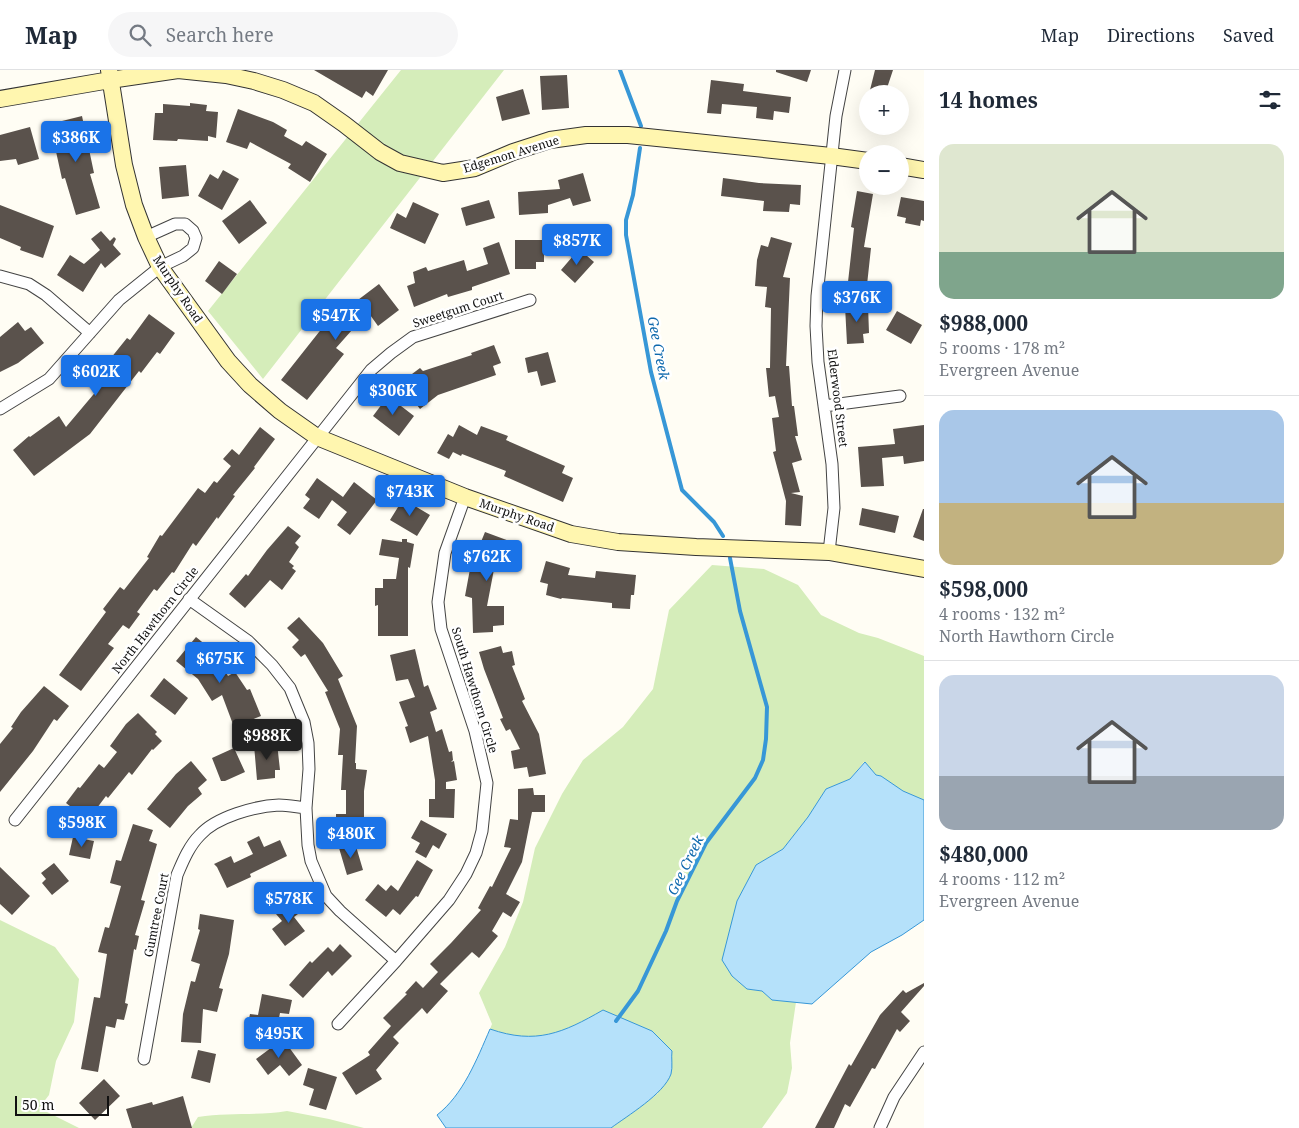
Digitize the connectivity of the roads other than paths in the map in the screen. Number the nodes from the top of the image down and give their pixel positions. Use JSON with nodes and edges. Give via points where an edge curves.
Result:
{"nodes":[{"id":1,"x":845,"y":70,"type":"edge"},
{"id":2,"x":110,"y":75,"type":"edge"},
{"id":3,"x":0,"y":99,"type":"edge"},
{"id":4,"x":831,"y":156,"type":"junction"},
{"id":5,"x":859,"y":161,"type":"edge"},
{"id":6,"x":909,"y":168,"type":"edge"},
{"id":7,"x":924,"y":170,"type":"edge"},
{"id":8,"x":146,"y":237,"type":"junction"},
{"id":9,"x":160,"y":267,"type":"junction"},
{"id":10,"x":0,"y":276,"type":"edge"},
{"id":11,"x":530,"y":300,"type":"dead end"},
{"id":12,"x":90,"y":332,"type":"junction"},
{"id":13,"x":900,"y":396,"type":"dead end"},
{"id":14,"x":824,"y":406,"type":"junction"},
{"id":15,"x":0,"y":409,"type":"edge"},
{"id":16,"x":317,"y":437,"type":"junction"},
{"id":17,"x":465,"y":497,"type":"junction"},
{"id":18,"x":828,"y":552,"type":"junction"},
{"id":19,"x":924,"y":569,"type":"edge"},
{"id":20,"x":189,"y":599,"type":"junction"},
{"id":21,"x":306,"y":808,"type":"junction"},
{"id":22,"x":15,"y":820,"type":"dead end"},
{"id":23,"x":396,"y":961,"type":"junction"},
{"id":24,"x":338,"y":1024,"type":"dead end"},
{"id":25,"x":924,"y":1052,"type":"edge"},
{"id":26,"x":144,"y":1059,"type":"dead end"},
{"id":27,"x":880,"y":1128,"type":"edge"}],
"edges":[{"from":1,"to":4,"type":"street","name":"Elderwood Street"},
{"from":2,"to":3,"type":"street","name":"Edgemon Avenue"},
{"from":2,"to":4,"type":"street","name":"Edgemon Avenue","via":[[178,70],[254,81],[314,103],[400,163],[443,173],[475,168],[550,140],[586,135],[628,136]]},
{"from":2,"to":8,"type":"street","name":"Murphy Road","via":[[124,165]]},
{"from":4,"to":5,"type":"street","name":"Edgemon Avenue"},
{"from":4,"to":14,"type":"street","name":"Elderwood Street","via":[[816,326]]},
{"from":6,"to":7,"type":"street"},
{"from":8,"to":9,"type":"street","name":"Murphy Road"},
{"from":8,"to":9,"type":"street","via":[[175,224],[185,224],[193,231],[196,238],[194,248]]},
{"from":9,"to":12,"type":"street","via":[[119,300]]},
{"from":9,"to":16,"type":"street","name":"Murphy Road","via":[[228,361],[250,385]]},
{"from":10,"to":12,"type":"street","via":[[28,284],[46,295]]},
{"from":11,"to":16,"type":"street","name":"Sweetgum Court","via":[[413,337],[371,370]]},
{"from":12,"to":15,"type":"street","via":[[49,379]]},
{"from":13,"to":14,"type":"street"},
{"from":14,"to":18,"type":"street","name":"Elderwood Street","via":[[833,499]]},
{"from":16,"to":17,"type":"street","name":"Murphy Road"},
{"from":16,"to":20,"type":"street","name":"North Hawthorn Circle"},
{"from":17,"to":18,"type":"street","name":"Murphy Road","via":[[571,534],[618,542]]},
{"from":17,"to":23,"type":"street","name":"South Hawthorn Circle","via":[[445,553],[438,602],[441,629],[475,731],[488,782],[482,831],[472,860],[448,900]]},
{"from":18,"to":19,"type":"street","name":"Murphy Road"},
{"from":20,"to":21,"type":"street","via":[[248,641],[290,688],[304,722],[308,742]]},
{"from":20,"to":22,"type":"street","name":"North Hawthorn Circle"},
{"from":21,"to":23,"type":"street","via":[[311,861],[326,896]]},
{"from":21,"to":26,"type":"street","name":"Gumtree Court","via":[[260,807],[218,821],[200,834],[185,855],[177,875]]},
{"from":23,"to":24,"type":"street","name":"South Hawthorn Circle"},
{"from":25,"to":27,"type":"street","via":[[894,1097]]}]}
